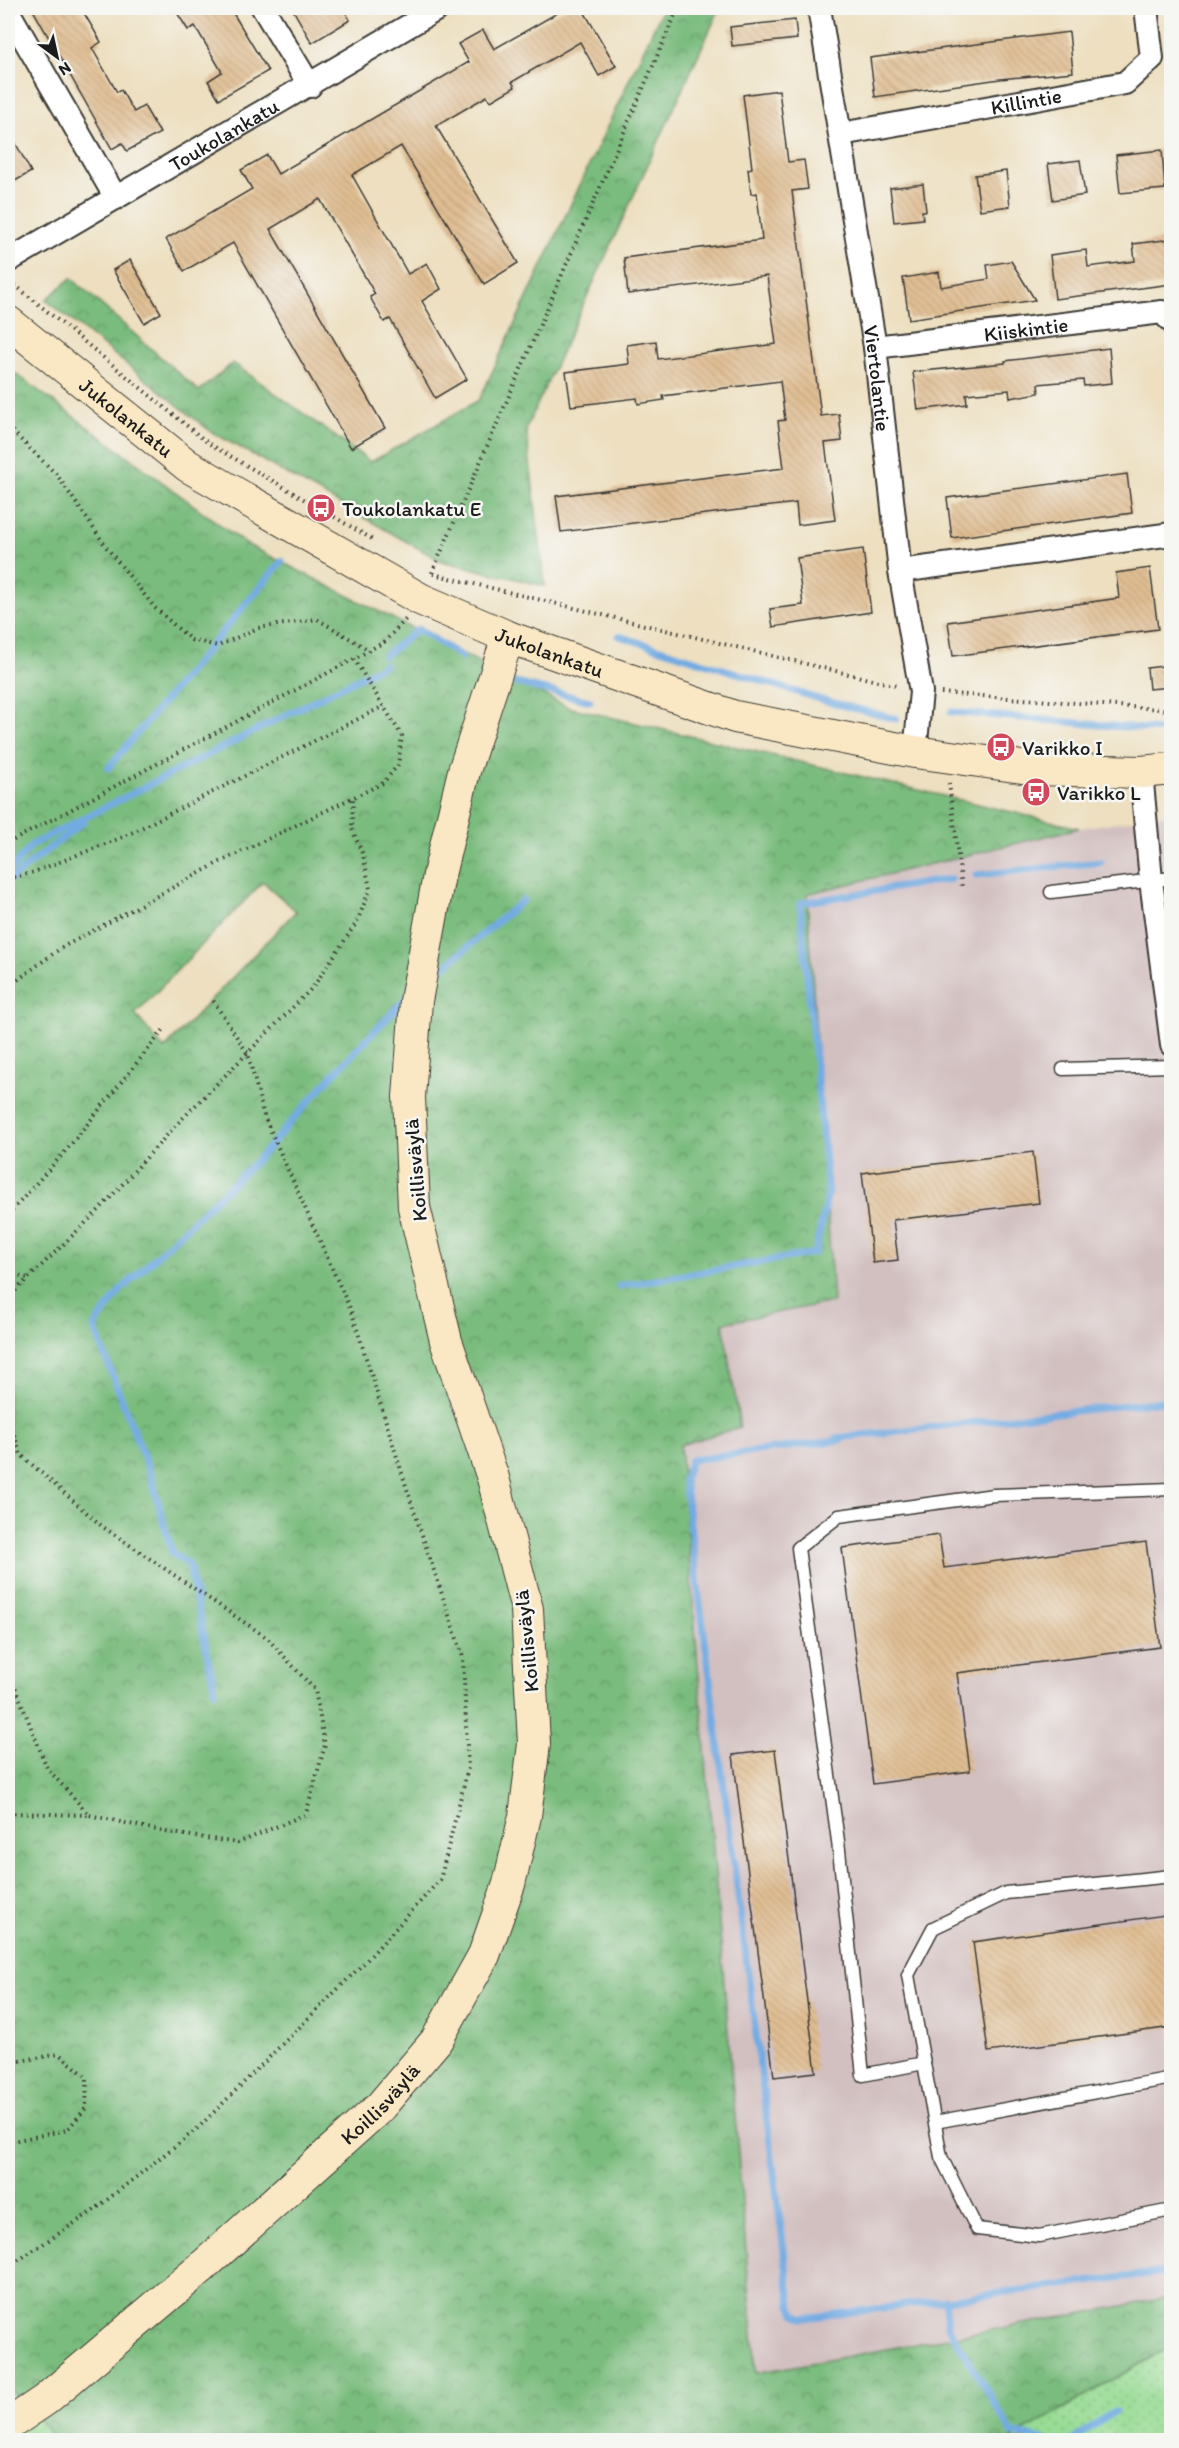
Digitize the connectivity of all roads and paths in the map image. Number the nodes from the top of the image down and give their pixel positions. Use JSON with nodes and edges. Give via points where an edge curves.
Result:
{"nodes":[{"id":1,"x":263,"y":8,"type":"edge"},
{"id":2,"x":439,"y":8,"type":"edge"},
{"id":3,"x":678,"y":8,"type":"edge"},
{"id":4,"x":819,"y":8,"type":"edge"},
{"id":5,"x":1146,"y":8,"type":"edge"},
{"id":6,"x":8,"y":11,"type":"edge"},
{"id":7,"x":310,"y":86,"type":"junction"},
{"id":8,"x":841,"y":134,"type":"junction"},
{"id":9,"x":116,"y":198,"type":"junction"},
{"id":10,"x":8,"y":261,"type":"edge"},
{"id":11,"x":8,"y":279,"type":"edge"},
{"id":12,"x":8,"y":322,"type":"edge"},
{"id":13,"x":1172,"y":322,"type":"edge"},
{"id":14,"x":875,"y":347,"type":"junction"},
{"id":15,"x":8,"y":427,"type":"edge"},
{"id":16,"x":1172,"y":534,"type":"edge"},
{"id":17,"x":381,"y":544,"type":"dead end"},
{"id":18,"x":422,"y":568,"type":"dead end"},
{"id":19,"x":900,"y":572,"type":"junction"},
{"id":20,"x":426,"y":586,"type":"junction"},
{"id":21,"x":508,"y":637,"type":"junction"},
{"id":22,"x":369,"y":650,"type":"junction"},
{"id":23,"x":354,"y":659,"type":"junction"},
{"id":24,"x":930,"y":698,"type":"junction"},
{"id":25,"x":384,"y":706,"type":"junction"},
{"id":26,"x":1172,"y":710,"type":"edge"},
{"id":27,"x":915,"y":752,"type":"junction"},
{"id":28,"x":946,"y":756,"type":"junction"},
{"id":29,"x":1172,"y":770,"type":"edge"},
{"id":30,"x":1141,"y":772,"type":"junction"},
{"id":31,"x":353,"y":800,"type":"junction"},
{"id":32,"x":8,"y":843,"type":"edge"},
{"id":33,"x":8,"y":879,"type":"edge"},
{"id":34,"x":1161,"y":879,"type":"edge"},
{"id":35,"x":962,"y":888,"type":"dead end"},
{"id":36,"x":1051,"y":892,"type":"dead end"},
{"id":37,"x":8,"y":987,"type":"edge"},
{"id":38,"x":212,"y":999,"type":"dead end"},
{"id":39,"x":165,"y":1028,"type":"dead end"},
{"id":40,"x":1172,"y":1045,"type":"edge"},
{"id":41,"x":248,"y":1054,"type":"junction"},
{"id":42,"x":1172,"y":1066,"type":"edge"},
{"id":43,"x":1063,"y":1069,"type":"dead end"},
{"id":44,"x":8,"y":1215,"type":"edge"},
{"id":45,"x":8,"y":1273,"type":"edge"},
{"id":46,"x":28,"y":1278,"type":"junction"},
{"id":47,"x":8,"y":1313,"type":"edge"},
{"id":48,"x":8,"y":1418,"type":"edge"},
{"id":49,"x":1172,"y":1489,"type":"edge"},
{"id":50,"x":8,"y":1669,"type":"edge"},
{"id":51,"x":8,"y":1773,"type":"edge"},
{"id":52,"x":8,"y":1791,"type":"edge"},
{"id":53,"x":8,"y":1813,"type":"edge"},
{"id":54,"x":88,"y":1815,"type":"junction"},
{"id":55,"x":1172,"y":1876,"type":"edge"},
{"id":56,"x":8,"y":2063,"type":"edge"},
{"id":57,"x":924,"y":2063,"type":"junction"},
{"id":58,"x":1172,"y":2078,"type":"edge"},
{"id":59,"x":935,"y":2122,"type":"junction"},
{"id":60,"x":8,"y":2142,"type":"edge"},
{"id":61,"x":1172,"y":2210,"type":"edge"},
{"id":62,"x":8,"y":2267,"type":"edge"},
{"id":63,"x":8,"y":2425,"type":"edge"}],
"edges":[{"from":1,"to":7,"type":"street"},
{"from":2,"to":7,"type":"street","name":"Toukolankatu"},
{"from":3,"to":20,"type":"path"},
{"from":4,"to":8,"type":"street","name":"Viertolantie"},
{"from":5,"to":8,"type":"street","name":"Killintie","via":[[1152,58],[1125,83]]},
{"from":6,"to":9,"type":"street"},
{"from":7,"to":9,"type":"street","name":"Toukolankatu"},
{"from":8,"to":14,"type":"street","name":"Viertolantie"},
{"from":9,"to":10,"type":"street","name":"Toukolankatu"},
{"from":11,"to":17,"type":"path","via":[[208,443]]},
{"from":12,"to":20,"type":"street","name":"Jukolankatu","via":[[188,466]]},
{"from":13,"to":14,"type":"street","name":"Kiiskintie","via":[[1162,312]]},
{"from":14,"to":19,"type":"street","name":"Viertolantie"},
{"from":15,"to":22,"type":"path","via":[[57,475],[107,549],[155,608],[191,640],[218,646],[258,628],[317,620]]},
{"from":16,"to":19,"type":"street"},
{"from":18,"to":20,"type":"path"},
{"from":19,"to":24,"type":"street","name":"Viertolantie"},
{"from":20,"to":21,"type":"street","name":"Jukolankatu"},
{"from":20,"to":22,"type":"path","via":[[402,627]]},
{"from":20,"to":24,"type":"path"},
{"from":21,"to":27,"type":"street","name":"Jukolankatu","via":[[735,717]]},
{"from":21,"to":63,"type":"street","name":"Koillisväylä","via":[[464,771],[439,875],[416,1001],[409,1097],[414,1207],[446,1341],[494,1478],[527,1610],[534,1744],[525,1816],[509,1884],[484,1955],[436,2041],[379,2108],[201,2268],[45,2400]]},
{"from":22,"to":23,"type":"path"},
{"from":23,"to":25,"type":"path"},
{"from":23,"to":32,"type":"path"},
{"from":24,"to":26,"type":"path","via":[[938,693]]},
{"from":24,"to":27,"type":"street","name":"Viertolantie"},
{"from":25,"to":31,"type":"path","via":[[402,736],[398,765],[383,783]]},
{"from":25,"to":33,"type":"path","via":[[123,837]]},
{"from":27,"to":28,"type":"street","name":"Jukolankatu"},
{"from":28,"to":30,"type":"street","name":"Jukolankatu","via":[[1036,769]]},
{"from":28,"to":35,"type":"path"},
{"from":29,"to":30,"type":"street","name":"Jukolankatu"},
{"from":30,"to":34,"type":"street"},
{"from":31,"to":37,"type":"path","via":[[218,863],[61,948]]},
{"from":31,"to":41,"type":"path","via":[[352,829],[363,855],[370,889],[357,922],[313,987]]},
{"from":34,"to":36,"type":"lane"},
{"from":34,"to":40,"type":"street"},
{"from":38,"to":41,"type":"path"},
{"from":39,"to":44,"type":"path"},
{"from":41,"to":46,"type":"path","via":[[99,1210]]},
{"from":41,"to":62,"type":"path","via":[[264,1116],[352,1312],[463,1657],[468,1768],[440,1880],[372,1954],[198,2128],[93,2211]]},
{"from":42,"to":43,"type":"lane"},
{"from":45,"to":46,"type":"path"},
{"from":46,"to":47,"type":"path","via":[[14,1292]]},
{"from":48,"to":54,"type":"path","via":[[21,1455],[103,1527],[266,1637],[315,1690],[325,1746],[306,1814],[238,1843],[166,1833]]},
{"from":49,"to":57,"type":"lane","via":[[994,1495],[839,1516],[798,1548],[838,1841],[863,2075]]},
{"from":50,"to":54,"type":"path","via":[[47,1768]]},
{"from":51,"to":52,"type":"path"},
{"from":53,"to":54,"type":"path"},
{"from":55,"to":57,"type":"lane","via":[[1006,1893],[933,1928],[908,1976]]},
{"from":56,"to":60,"type":"path","via":[[59,2054],[87,2077],[86,2108],[67,2130]]},
{"from":57,"to":59,"type":"lane"},
{"from":58,"to":59,"type":"lane"},
{"from":59,"to":61,"type":"lane","via":[[941,2157],[976,2229],[1039,2236]]}]}
